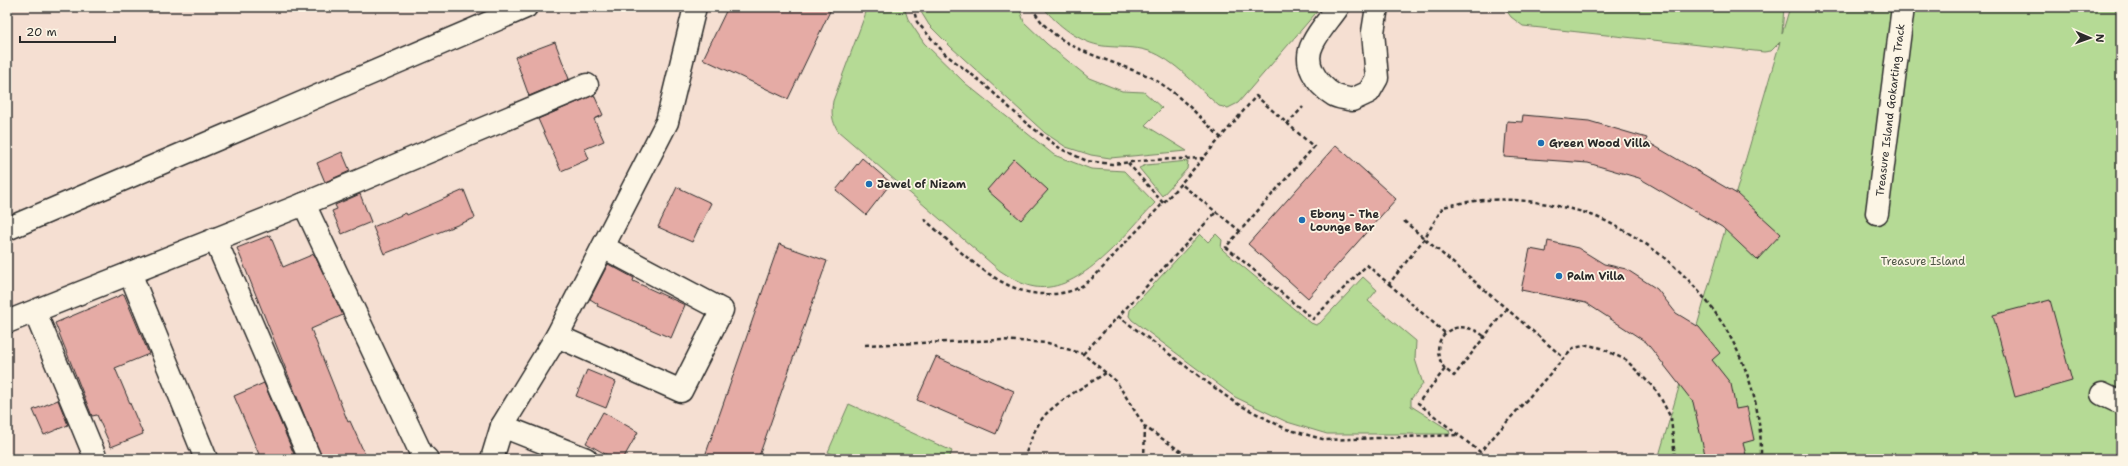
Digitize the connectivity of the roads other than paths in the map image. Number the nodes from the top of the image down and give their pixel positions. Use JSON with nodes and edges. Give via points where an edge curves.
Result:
{"nodes":[{"id":1,"x":526,"y":7,"type":"edge"},
{"id":2,"x":695,"y":7,"type":"edge"},
{"id":3,"x":1338,"y":7,"type":"edge"},
{"id":4,"x":1377,"y":7,"type":"edge"},
{"id":5,"x":1903,"y":7,"type":"edge"},
{"id":6,"x":587,"y":85,"type":"dead end"},
{"id":7,"x":304,"y":204,"type":"junction"},
{"id":8,"x":1878,"y":213,"type":"dead end"},
{"id":9,"x":7,"y":229,"type":"edge"},
{"id":10,"x":215,"y":239,"type":"junction"},
{"id":11,"x":603,"y":247,"type":"junction"},
{"id":12,"x":130,"y":273,"type":"junction"},
{"id":13,"x":35,"y":312,"type":"junction"},
{"id":14,"x":7,"y":322,"type":"edge"},
{"id":15,"x":557,"y":336,"type":"junction"},
{"id":16,"x":2102,"y":394,"type":"dead end"},
{"id":17,"x":2121,"y":403,"type":"edge"},
{"id":18,"x":502,"y":426,"type":"junction"},
{"id":19,"x":424,"y":456,"type":"edge"},
{"id":20,"x":96,"y":459,"type":"edge"},
{"id":21,"x":206,"y":459,"type":"edge"},
{"id":22,"x":310,"y":459,"type":"edge"},
{"id":23,"x":492,"y":459,"type":"edge"},
{"id":24,"x":586,"y":459,"type":"edge"}],
"edges":[{"from":1,"to":9,"type":"street"},
{"from":2,"to":11,"type":"street","via":[[667,122]]},
{"from":3,"to":4,"type":"street","via":[[1312,43],[1308,60],[1314,76],[1329,90],[1335,95],[1352,100],[1369,92],[1377,78],[1373,32]]},
{"from":5,"to":8,"type":"street","name":"Treasure Island Gokarting Track"},
{"from":6,"to":7,"type":"street"},
{"from":7,"to":10,"type":"street"},
{"from":7,"to":19,"type":"street"},
{"from":10,"to":12,"type":"street"},
{"from":10,"to":22,"type":"street"},
{"from":11,"to":15,"type":"street"},
{"from":11,"to":15,"type":"street","via":[[722,310],[681,391]]},
{"from":12,"to":13,"type":"street"},
{"from":12,"to":21,"type":"street"},
{"from":13,"to":14,"type":"street"},
{"from":13,"to":20,"type":"street"},
{"from":15,"to":18,"type":"street"},
{"from":16,"to":17,"type":"street"},
{"from":18,"to":23,"type":"street"},
{"from":18,"to":24,"type":"street"}]}
